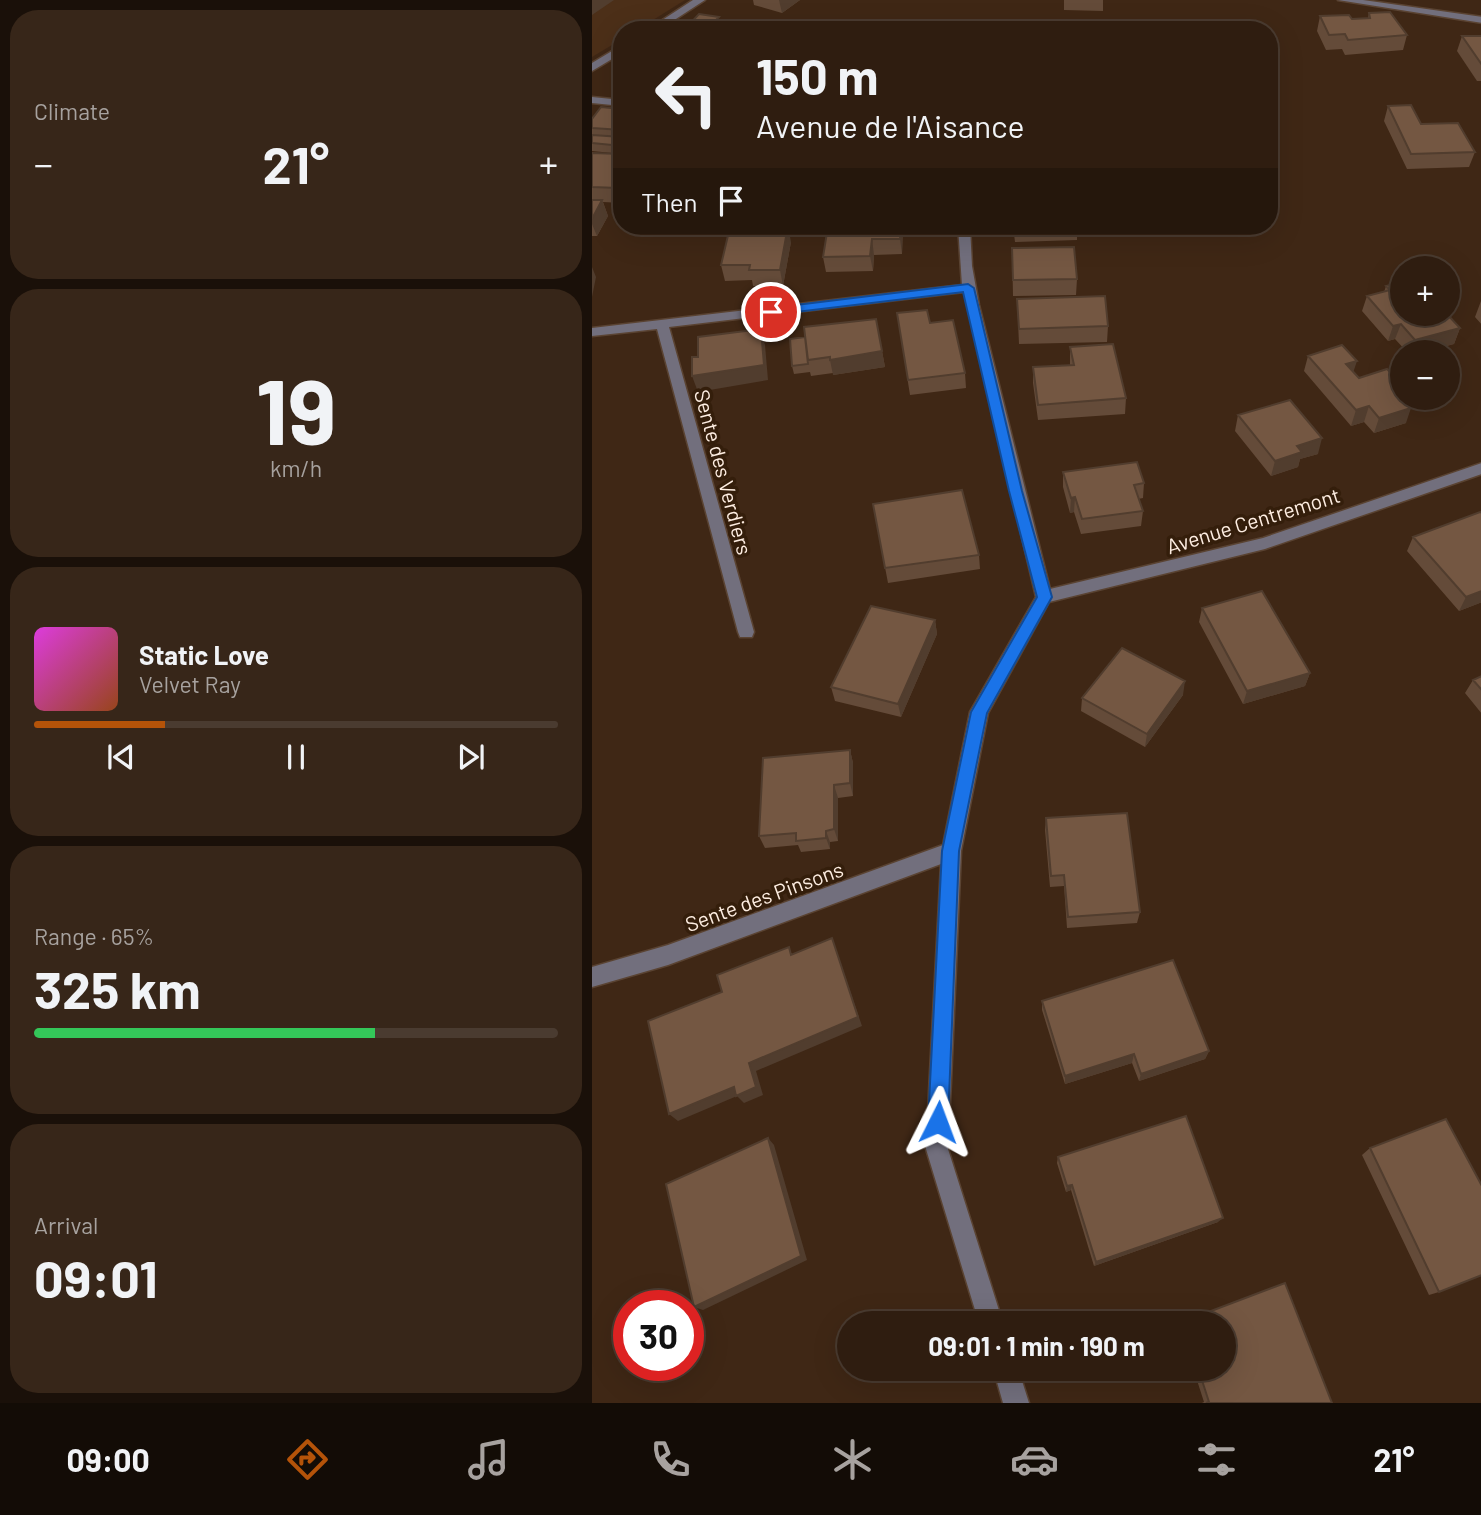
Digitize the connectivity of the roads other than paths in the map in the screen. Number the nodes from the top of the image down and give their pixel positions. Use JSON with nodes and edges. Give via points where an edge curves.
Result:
{"nodes":[{"id":1,"x":700,"y":0,"type":"edge"},
{"id":2,"x":1343,"y":0,"type":"edge"},
{"id":3,"x":1482,"y":20,"type":"edge"},
{"id":4,"x":666,"y":21,"type":"edge"},
{"id":5,"x":613,"y":54,"type":"edge"},
{"id":6,"x":592,"y":68,"type":"edge"},
{"id":7,"x":592,"y":100,"type":"edge"},
{"id":8,"x":613,"y":102,"type":"edge"},
{"id":9,"x":964,"y":235,"type":"edge"},
{"id":10,"x":968,"y":288,"type":"junction"},
{"id":11,"x":662,"y":324,"type":"junction"},
{"id":12,"x":592,"y":332,"type":"edge"},
{"id":13,"x":1478,"y":466,"type":"edge"},
{"id":14,"x":1044,"y":597,"type":"junction"},
{"id":15,"x":746,"y":632,"type":"dead end"},
{"id":16,"x":951,"y":851,"type":"junction"},
{"id":17,"x":592,"y":977,"type":"edge"},
{"id":18,"x":987,"y":1311,"type":"edge"},
{"id":19,"x":1009,"y":1381,"type":"edge"},
{"id":20,"x":1016,"y":1403,"type":"edge"}],
"edges":[{"from":1,"to":4,"type":"street"},
{"from":2,"to":3,"type":"street"},
{"from":5,"to":6,"type":"street"},
{"from":7,"to":8,"type":"street"},
{"from":9,"to":10,"type":"street"},
{"from":10,"to":11,"type":"street"},
{"from":10,"to":14,"type":"street"},
{"from":11,"to":12,"type":"street"},
{"from":11,"to":15,"type":"street","name":"Sente des Verdiers"},
{"from":13,"to":14,"type":"street","name":"Avenue Centremont","via":[[1265,542]]},
{"from":14,"to":16,"type":"street","via":[[979,712]]},
{"from":16,"to":17,"type":"street","name":"Sente des Pinsons","via":[[668,955]]},
{"from":16,"to":18,"type":"street","via":[[937,1149]]},
{"from":19,"to":20,"type":"street"}]}
